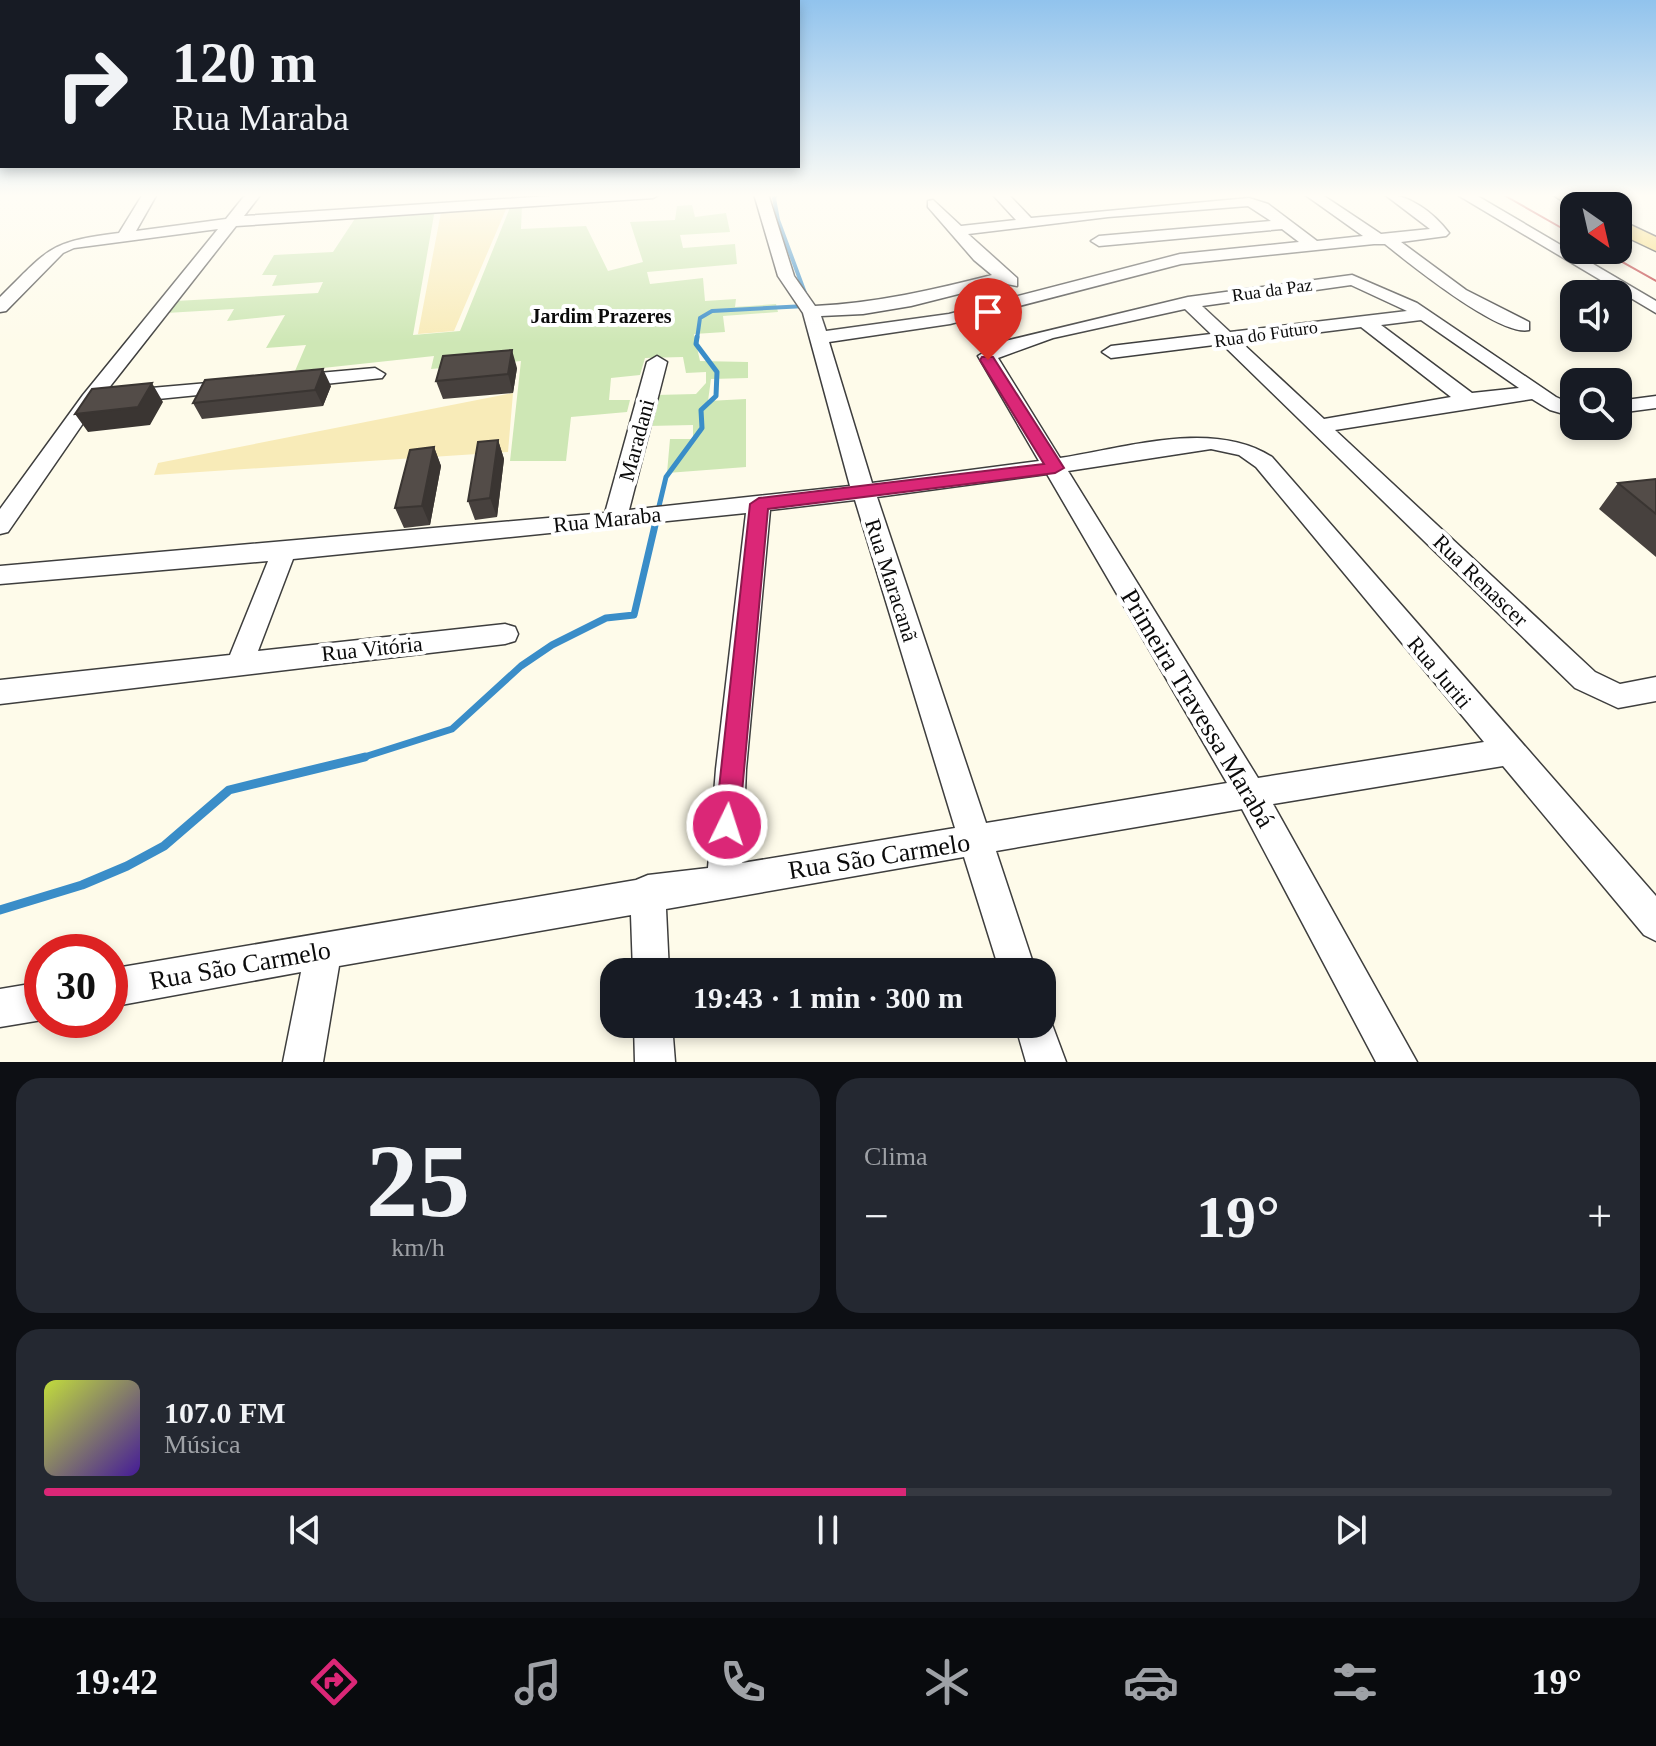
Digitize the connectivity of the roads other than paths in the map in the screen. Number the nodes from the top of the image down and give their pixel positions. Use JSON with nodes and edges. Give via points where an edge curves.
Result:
{"nodes":[{"id":1,"x":74,"y":244,"type":"edge"},
{"id":2,"x":216,"y":244,"type":"edge"},
{"id":3,"x":777,"y":244,"type":"edge"},
{"id":4,"x":971,"y":244,"type":"edge"},
{"id":5,"x":1188,"y":244,"type":"edge"},
{"id":6,"x":1311,"y":244,"type":"edge"},
{"id":7,"x":1355,"y":244,"type":"edge"},
{"id":8,"x":1388,"y":244,"type":"edge"},
{"id":9,"x":1547,"y":244,"type":"edge"},
{"id":10,"x":1315,"y":247,"type":"junction"},
{"id":11,"x":1200,"y":256,"type":"junction"},
{"id":12,"x":1004,"y":277,"type":"junction"},
{"id":13,"x":1237,"y":295,"type":"junction"},
{"id":14,"x":1033,"y":296,"type":"junction"},
{"id":15,"x":1188,"y":302,"type":"junction"},
{"id":16,"x":0,"y":307,"type":"edge"},
{"id":17,"x":1656,"y":308,"type":"edge"},
{"id":18,"x":811,"y":311,"type":"junction"},
{"id":19,"x":1420,"y":315,"type":"junction"},
{"id":20,"x":1364,"y":321,"type":"junction"},
{"id":21,"x":1523,"y":326,"type":"dead end"},
{"id":22,"x":818,"y":338,"type":"junction"},
{"id":23,"x":1226,"y":340,"type":"junction"},
{"id":24,"x":1111,"y":352,"type":"dead end"},
{"id":25,"x":988,"y":360,"type":"joint"},
{"id":26,"x":657,"y":362,"type":"dead end"},
{"id":27,"x":375,"y":374,"type":"dead end"},
{"id":28,"x":280,"y":382,"type":"edge"},
{"id":29,"x":248,"y":385,"type":"edge"},
{"id":30,"x":1544,"y":397,"type":"junction"},
{"id":31,"x":90,"y":399,"type":"junction"},
{"id":32,"x":1468,"y":400,"type":"junction"},
{"id":33,"x":1656,"y":402,"type":"edge"},
{"id":34,"x":1560,"y":404,"type":"edge"},
{"id":35,"x":1632,"y":405,"type":"edge"},
{"id":36,"x":1322,"y":426,"type":"junction"},
{"id":37,"x":1211,"y":442,"type":"joint"},
{"id":38,"x":1055,"y":468,"type":"junction"},
{"id":39,"x":863,"y":490,"type":"junction"},
{"id":40,"x":759,"y":504,"type":"junction"},
{"id":41,"x":615,"y":518,"type":"junction"},
{"id":42,"x":0,"y":526,"type":"edge"},
{"id":43,"x":284,"y":551,"type":"junction"},
{"id":44,"x":0,"y":575,"type":"edge"},
{"id":45,"x":505,"y":634,"type":"dead end"},
{"id":46,"x":240,"y":663,"type":"junction"},
{"id":47,"x":1656,"y":689,"type":"edge"},
{"id":48,"x":0,"y":692,"type":"edge"},
{"id":49,"x":1507,"y":752,"type":"junction"},
{"id":50,"x":1249,"y":791,"type":"junction"},
{"id":51,"x":975,"y":840,"type":"junction"},
{"id":52,"x":724,"y":881,"type":"junction"},
{"id":53,"x":648,"y":892,"type":"junction"},
{"id":54,"x":1656,"y":923,"type":"edge"},
{"id":55,"x":324,"y":950,"type":"junction"},
{"id":56,"x":650,"y":958,"type":"edge"},
{"id":57,"x":1013,"y":958,"type":"edge"},
{"id":58,"x":128,"y":985,"type":"edge"},
{"id":59,"x":24,"y":1004,"type":"edge"},
{"id":60,"x":0,"y":1008,"type":"edge"},
{"id":61,"x":654,"y":1038,"type":"edge"},
{"id":62,"x":1038,"y":1038,"type":"edge"},
{"id":63,"x":303,"y":1062,"type":"edge"},
{"id":64,"x":655,"y":1062,"type":"edge"},
{"id":65,"x":1046,"y":1062,"type":"edge"},
{"id":66,"x":1397,"y":1062,"type":"edge"}],
"edges":[{"from":1,"to":16,"type":"street","via":[[57,250]]},
{"from":2,"to":31,"type":"street"},
{"from":3,"to":18,"type":"street","name":"Rua Maracanã","via":[[792,292]]},
{"from":4,"to":12,"type":"street"},
{"from":5,"to":11,"type":"street"},
{"from":6,"to":10,"type":"street"},
{"from":7,"to":10,"type":"street"},
{"from":8,"to":21,"type":"street","via":[[1460,294]]},
{"from":9,"to":17,"type":"street"},
{"from":10,"to":11,"type":"street"},
{"from":11,"to":13,"type":"street"},
{"from":11,"to":14,"type":"street"},
{"from":12,"to":14,"type":"street"},
{"from":12,"to":18,"type":"street","via":[[911,301]]},
{"from":13,"to":15,"type":"street","name":"Rua da Paz"},
{"from":13,"to":19,"type":"street","name":"Rua da Paz","via":[[1352,280]]},
{"from":14,"to":22,"type":"street","via":[[950,319]]},
{"from":15,"to":23,"type":"street","name":"Rua Renascer"},
{"from":15,"to":25,"type":"street","name":"Rua da Paz","via":[[1014,343],[994,349]]},
{"from":18,"to":22,"type":"street","name":"Rua Maracanã"},
{"from":19,"to":20,"type":"street","name":"Rua do Futuro"},
{"from":19,"to":30,"type":"street","name":"Rua da Paz"},
{"from":20,"to":23,"type":"street","name":"Rua do Futuro"},
{"from":20,"to":32,"type":"street"},
{"from":22,"to":39,"type":"street","name":"Rua Maracanã"},
{"from":23,"to":24,"type":"street","name":"Rua do Futuro"},
{"from":23,"to":36,"type":"street","name":"Rua Renascer"},
{"from":25,"to":38,"type":"street","name":"Primeira Travessa Marabá"},
{"from":26,"to":41,"type":"street","name":"Maradani"},
{"from":27,"to":28,"type":"street"},
{"from":29,"to":31,"type":"street"},
{"from":30,"to":32,"type":"street"},
{"from":30,"to":34,"type":"street"},
{"from":31,"to":42,"type":"street"},
{"from":32,"to":36,"type":"street"},
{"from":33,"to":35,"type":"street"},
{"from":36,"to":47,"type":"street","name":"Rua Renascer","via":[[1585,680],[1618,696]]},
{"from":37,"to":38,"type":"street","name":"Rua Maraba"},
{"from":37,"to":49,"type":"street","name":"Rua Juriti","via":[[1237,446],[1264,462]]},
{"from":38,"to":39,"type":"street","name":"Rua Maraba"},
{"from":38,"to":50,"type":"street","name":"Primeira Travessa Marabá"},
{"from":39,"to":40,"type":"street","name":"Rua Maraba"},
{"from":39,"to":51,"type":"street","name":"Rua Maracanã"},
{"from":40,"to":41,"type":"street","name":"Rua Maraba"},
{"from":40,"to":52,"type":"street"},
{"from":41,"to":43,"type":"street","name":"Rua Maraba"},
{"from":43,"to":44,"type":"street","name":"Rua Maraba"},
{"from":43,"to":46,"type":"street"},
{"from":45,"to":46,"type":"street","name":"Rua Vitória"},
{"from":46,"to":48,"type":"street","name":"Rua Vitória"},
{"from":49,"to":50,"type":"street","name":"Rua São Carmelo"},
{"from":49,"to":54,"type":"street","name":"Rua Juriti"},
{"from":50,"to":51,"type":"street","name":"Rua São Carmelo"},
{"from":50,"to":66,"type":"street","name":"Primeira Travessa Marabá"},
{"from":51,"to":52,"type":"street","name":"Rua São Carmelo"},
{"from":51,"to":57,"type":"street","name":"Rua Maracanã"},
{"from":52,"to":53,"type":"street","name":"Rua São Carmelo"},
{"from":53,"to":55,"type":"street","name":"Rua São Carmelo"},
{"from":53,"to":56,"type":"street"},
{"from":55,"to":58,"type":"street","name":"Rua São Carmelo"},
{"from":55,"to":63,"type":"street"},
{"from":59,"to":60,"type":"street"},
{"from":61,"to":64,"type":"street"},
{"from":62,"to":65,"type":"street"}]}
